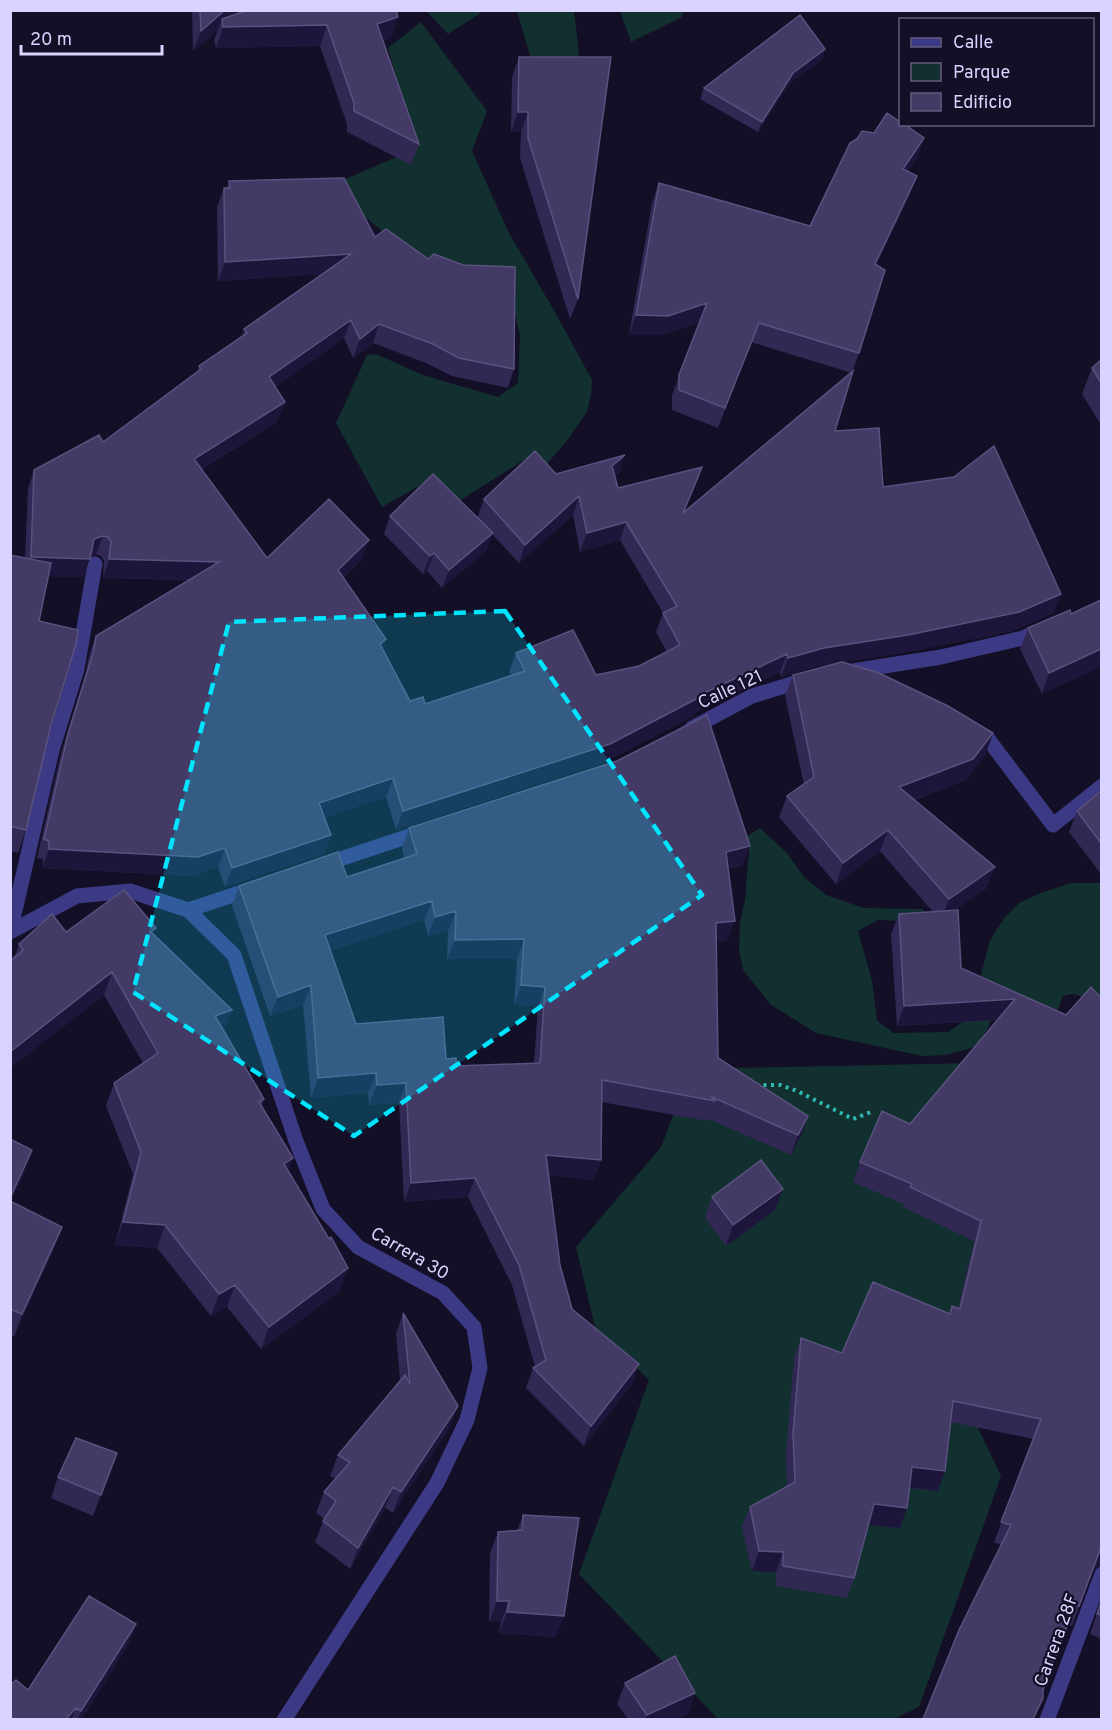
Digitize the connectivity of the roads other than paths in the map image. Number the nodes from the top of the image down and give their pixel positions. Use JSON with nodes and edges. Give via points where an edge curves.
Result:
{"nodes":[{"id":1,"x":95,"y":564,"type":"edge"},
{"id":2,"x":1053,"y":624,"type":"edge"},
{"id":3,"x":819,"y":676,"type":"edge"},
{"id":4,"x":865,"y":682,"type":"edge"},
{"id":5,"x":957,"y":724,"type":"edge"},
{"id":6,"x":679,"y":735,"type":"edge"},
{"id":7,"x":1101,"y":786,"type":"edge"},
{"id":8,"x":433,"y":828,"type":"edge"},
{"id":9,"x":311,"y":869,"type":"edge"},
{"id":10,"x":266,"y":884,"type":"edge"},
{"id":11,"x":188,"y":910,"type":"junction"},
{"id":12,"x":10,"y":932,"type":"edge"},
{"id":13,"x":1101,"y":1574,"type":"edge"},
{"id":14,"x":284,"y":1719,"type":"edge"},
{"id":15,"x":1047,"y":1719,"type":"edge"}],
"edges":[{"from":1,"to":12,"type":"street","via":[[77,669],[52,750]]},
{"from":2,"to":4,"type":"street","via":[[1023,638],[941,657],[834,673]]},
{"from":3,"to":6,"type":"street","name":"Calle 121","via":[[752,696]]},
{"from":5,"to":7,"type":"street","via":[[988,739],[1053,825]]},
{"from":8,"to":9,"type":"street"},
{"from":10,"to":11,"type":"street"},
{"from":11,"to":12,"type":"street","via":[[130,891],[77,896]]},
{"from":11,"to":14,"type":"street","name":"Carrera 30","via":[[234,955],[323,1209],[358,1247],[443,1293],[474,1327],[480,1368],[467,1420],[437,1483]]},
{"from":13,"to":15,"type":"street","name":"Carrera 28F"}]}
